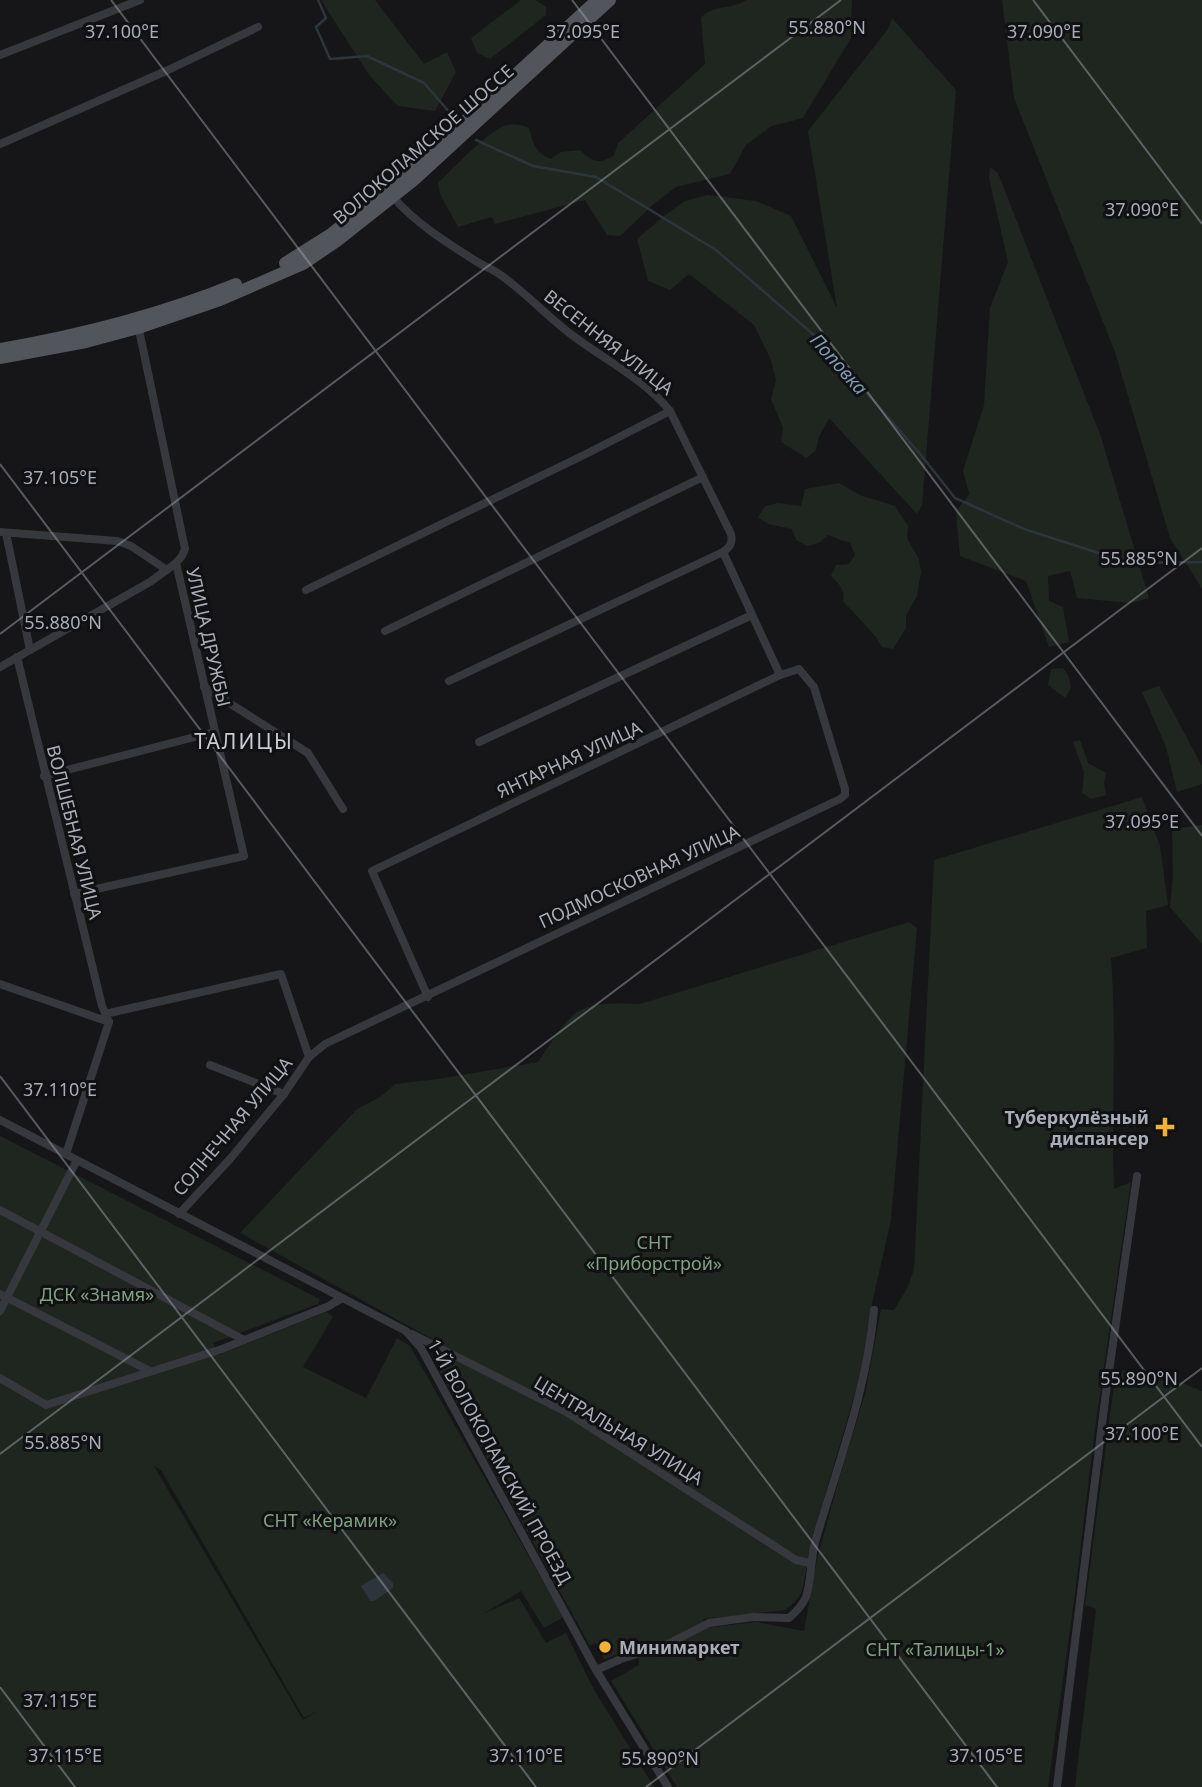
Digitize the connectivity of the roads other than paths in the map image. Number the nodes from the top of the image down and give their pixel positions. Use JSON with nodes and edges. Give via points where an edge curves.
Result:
{"nodes":[{"id":1,"x":140,"y":0,"type":"edge"},
{"id":2,"x":597,"y":0,"type":"edge"},
{"id":3,"x":610,"y":0,"type":"edge"},
{"id":4,"x":258,"y":27,"type":"dead end"},
{"id":5,"x":0,"y":55,"type":"edge"},
{"id":6,"x":0,"y":144,"type":"edge"},
{"id":7,"x":393,"y":197,"type":"junction"},
{"id":8,"x":137,"y":324,"type":"junction"},
{"id":9,"x":0,"y":349,"type":"edge"},
{"id":10,"x":0,"y":358,"type":"edge"},
{"id":11,"x":670,"y":411,"type":"junction"},
{"id":12,"x":703,"y":477,"type":"junction"},
{"id":13,"x":3,"y":533,"type":"edge"},
{"id":14,"x":723,"y":552,"type":"junction"},
{"id":15,"x":176,"y":563,"type":"junction"},
{"id":16,"x":167,"y":570,"type":"junction"},
{"id":17,"x":306,"y":590,"type":"dead end"},
{"id":18,"x":752,"y":615,"type":"junction"},
{"id":19,"x":385,"y":631,"type":"dead end"},
{"id":20,"x":30,"y":650,"type":"junction"},
{"id":21,"x":17,"y":657,"type":"junction"},
{"id":22,"x":0,"y":667,"type":"edge"},
{"id":23,"x":780,"y":676,"type":"junction"},
{"id":24,"x":449,"y":681,"type":"dead end"},
{"id":25,"x":204,"y":687,"type":"junction"},
{"id":26,"x":214,"y":732,"type":"junction"},
{"id":27,"x":479,"y":742,"type":"dead end"},
{"id":28,"x":44,"y":776,"type":"junction"},
{"id":29,"x":343,"y":809,"type":"dead end"},
{"id":30,"x":74,"y":894,"type":"junction"},
{"id":31,"x":0,"y":985,"type":"edge"},
{"id":32,"x":428,"y":997,"type":"junction"},
{"id":33,"x":107,"y":1018,"type":"junction"},
{"id":34,"x":309,"y":1058,"type":"junction"},
{"id":35,"x":210,"y":1065,"type":"dead end"},
{"id":36,"x":284,"y":1094,"type":"junction"},
{"id":37,"x":0,"y":1120,"type":"edge"},
{"id":38,"x":66,"y":1154,"type":"junction"},
{"id":39,"x":77,"y":1160,"type":"junction"},
{"id":40,"x":1137,"y":1176,"type":"dead end"},
{"id":41,"x":0,"y":1210,"type":"edge"},
{"id":42,"x":178,"y":1214,"type":"junction"},
{"id":43,"x":40,"y":1231,"type":"junction"},
{"id":44,"x":3,"y":1296,"type":"edge"},
{"id":45,"x":342,"y":1298,"type":"junction"},
{"id":46,"x":874,"y":1310,"type":"dead end"},
{"id":47,"x":0,"y":1311,"type":"edge"},
{"id":48,"x":407,"y":1331,"type":"junction"},
{"id":49,"x":244,"y":1340,"type":"junction"},
{"id":50,"x":150,"y":1371,"type":"junction"},
{"id":51,"x":0,"y":1378,"type":"edge"},
{"id":52,"x":810,"y":1563,"type":"junction"},
{"id":53,"x":596,"y":1670,"type":"junction"},
{"id":54,"x":668,"y":1787,"type":"edge"},
{"id":55,"x":1057,"y":1787,"type":"edge"}],
"edges":[{"from":1,"to":5,"type":"street"},
{"from":2,"to":8,"type":"main road","name":"ВОЛОКОЛАМСКОЕ ШОССЕ","via":[[407,174],[313,247],[281,266]]},
{"from":3,"to":7,"type":"main road","name":"ВОЛОКОЛАМСКОЕ ШОССЕ"},
{"from":4,"to":6,"type":"street"},
{"from":7,"to":8,"type":"main road","name":"ВОЛОКОЛАМСКОЕ ШОССЕ","via":[[303,264],[220,300]]},
{"from":7,"to":11,"type":"street","name":"ВЕСЕННЯЯ УЛИЦА","via":[[437,234],[501,274],[572,335],[646,387]]},
{"from":8,"to":9,"type":"main road","name":"ВОЛОКОЛАМСКОЕ ШОССЕ"},
{"from":8,"to":10,"type":"main road","name":"ВОЛОКОЛАМСКОЕ ШОССЕ","via":[[86,342]]},
{"from":8,"to":15,"type":"street","name":"УЛИЦА ДРУЖБЫ","via":[[185,549]]},
{"from":11,"to":12,"type":"street","name":"ВЕСЕННЯЯ УЛИЦА"},
{"from":11,"to":17,"type":"street"},
{"from":12,"to":14,"type":"street","name":"ВЕСЕННЯЯ УЛИЦА","via":[[731,534]]},
{"from":12,"to":19,"type":"street"},
{"from":13,"to":16,"type":"street","via":[[117,541]]},
{"from":13,"to":20,"type":"street"},
{"from":14,"to":18,"type":"street","name":"ВЕСЕННЯЯ УЛИЦА"},
{"from":14,"to":24,"type":"street"},
{"from":15,"to":16,"type":"street"},
{"from":15,"to":25,"type":"street","name":"УЛИЦА ДРУЖБЫ"},
{"from":16,"to":20,"type":"street"},
{"from":18,"to":23,"type":"street","name":"ВЕСЕННЯЯ УЛИЦА"},
{"from":18,"to":27,"type":"street"},
{"from":20,"to":21,"type":"street"},
{"from":21,"to":22,"type":"street"},
{"from":21,"to":28,"type":"street","name":"ВОЛШЕБНАЯ УЛИЦА"},
{"from":23,"to":32,"type":"street","name":"ЯНТАРНАЯ УЛИЦА","via":[[372,871]]},
{"from":23,"to":32,"type":"street","name":"ПОДМОСКОВНАЯ УЛИЦА","via":[[799,669],[814,687],[845,795]]},
{"from":25,"to":26,"type":"street","name":"УЛИЦА ДРУЖБЫ"},
{"from":25,"to":29,"type":"street","via":[[308,753]]},
{"from":26,"to":28,"type":"street"},
{"from":26,"to":30,"type":"street","name":"УЛИЦА ДРУЖБЫ","via":[[244,856]]},
{"from":28,"to":30,"type":"street","name":"ВОЛШЕБНАЯ УЛИЦА"},
{"from":30,"to":33,"type":"street","name":"ВОЛШЕБНАЯ УЛИЦА"},
{"from":31,"to":33,"type":"street"},
{"from":32,"to":34,"type":"street","name":"ПОДМОСКОВНАЯ УЛИЦА","via":[[325,1044]]},
{"from":33,"to":34,"type":"street","via":[[281,974]]},
{"from":33,"to":38,"type":"street"},
{"from":34,"to":36,"type":"street","name":"СОЛНЕЧНАЯ УЛИЦА"},
{"from":35,"to":36,"type":"street"},
{"from":36,"to":42,"type":"street","name":"СОЛНЕЧНАЯ УЛИЦА"},
{"from":37,"to":38,"type":"street","name":"1-Й ВОЛОКОЛАМСКИЙ ПРОЕЗД"},
{"from":38,"to":39,"type":"street","name":"1-Й ВОЛОКОЛАМСКИЙ ПРОЕЗД"},
{"from":39,"to":42,"type":"street","name":"1-Й ВОЛОКОЛАМСКИЙ ПРОЕЗД"},
{"from":39,"to":43,"type":"street"},
{"from":40,"to":55,"type":"street"},
{"from":41,"to":43,"type":"street"},
{"from":42,"to":45,"type":"street","name":"1-Й ВОЛОКОЛАМСКИЙ ПРОЕЗД"},
{"from":43,"to":44,"type":"street"},
{"from":43,"to":49,"type":"street"},
{"from":44,"to":47,"type":"street"},
{"from":44,"to":50,"type":"street"},
{"from":45,"to":48,"type":"street","name":"1-Й ВОЛОКОЛАМСКИЙ ПРОЕЗД"},
{"from":45,"to":49,"type":"street"},
{"from":46,"to":52,"type":"street","via":[[871,1349],[859,1398]]},
{"from":48,"to":52,"type":"street","name":"ЦЕНТРАЛЬНАЯ УЛИЦА","via":[[568,1413],[796,1560]]},
{"from":48,"to":53,"type":"street","name":"1-Й ВОЛОКОЛАМСКИЙ ПРОЕЗД","via":[[426,1356]]},
{"from":49,"to":50,"type":"street"},
{"from":50,"to":51,"type":"street","via":[[46,1405]]},
{"from":52,"to":53,"type":"street","via":[[805,1598],[789,1618],[709,1623],[666,1645]]},
{"from":53,"to":54,"type":"street","name":"1-Й ВОЛОКОЛАМСКИЙ ПРОЕЗД"}]}
